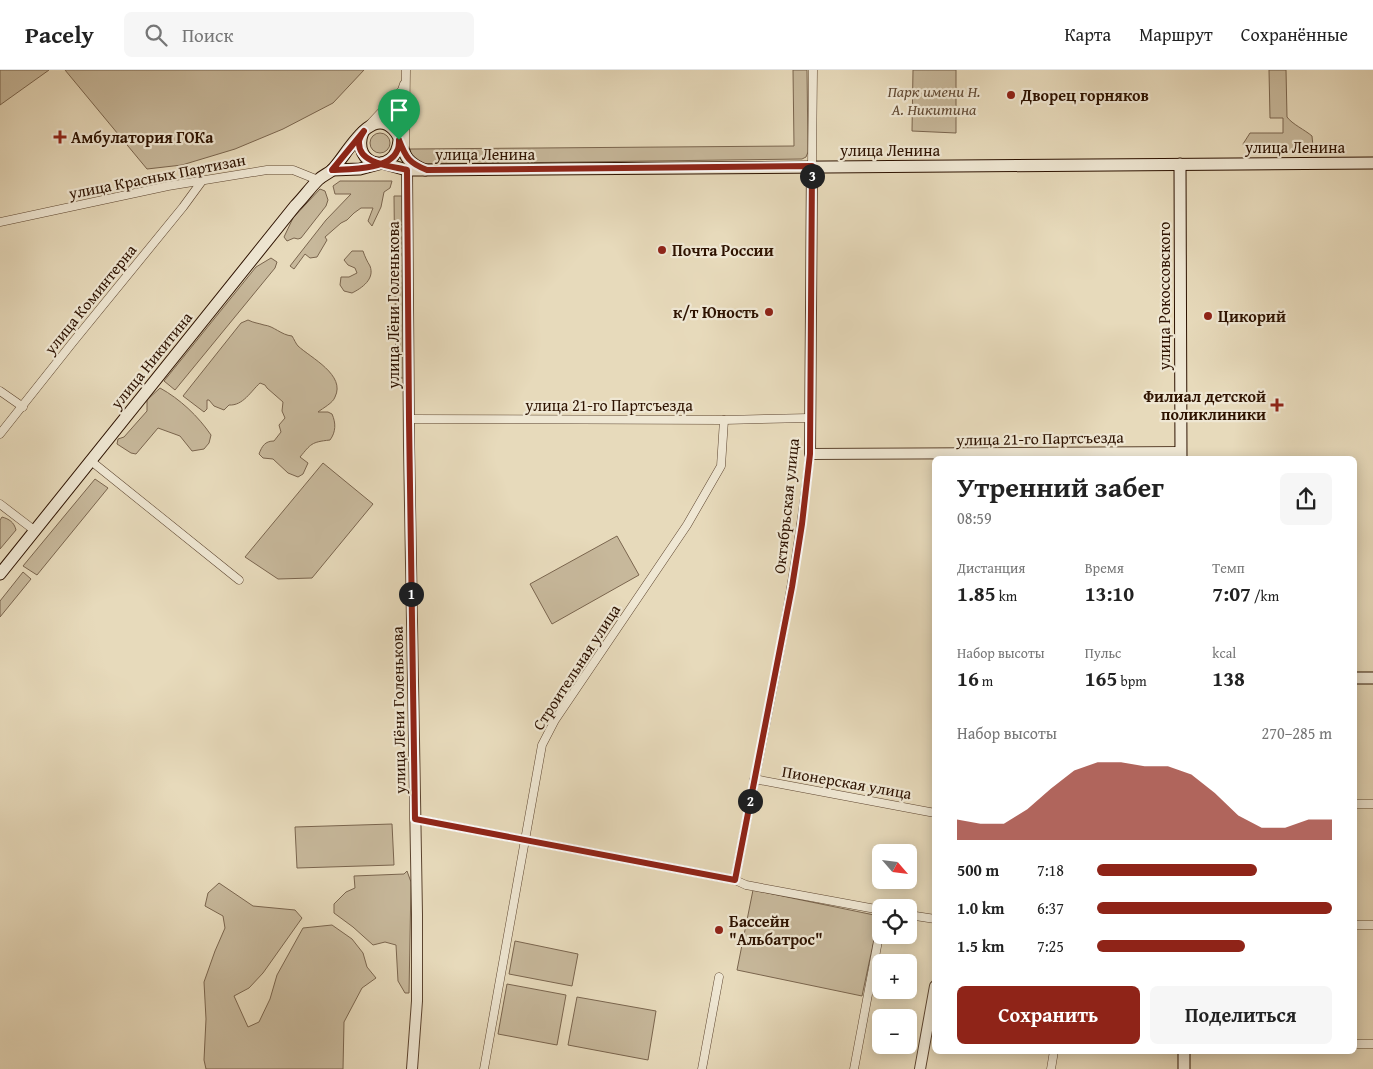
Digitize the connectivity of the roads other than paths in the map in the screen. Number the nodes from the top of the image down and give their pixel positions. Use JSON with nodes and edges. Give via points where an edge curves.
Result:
{"nodes":[{"id":1,"x":406,"y":70,"type":"edge"},
{"id":2,"x":813,"y":70,"type":"edge"},
{"id":3,"x":406,"y":79,"type":"junction"},
{"id":4,"x":364,"y":131,"type":"junction"},
{"id":5,"x":399,"y":140,"type":"junction"},
{"id":6,"x":405,"y":156,"type":"junction"},
{"id":7,"x":382,"y":163,"type":"junction"},
{"id":8,"x":1373,"y":163,"type":"edge"},
{"id":9,"x":1180,"y":164,"type":"junction"},
{"id":10,"x":812,"y":166,"type":"junction"},
{"id":11,"x":332,"y":170,"type":"junction"},
{"id":12,"x":407,"y":170,"type":"junction"},
{"id":13,"x":427,"y":170,"type":"junction"},
{"id":14,"x":318,"y":180,"type":"junction"},
{"id":15,"x":202,"y":181,"type":"junction"},
{"id":16,"x":0,"y":222,"type":"edge"},
{"id":17,"x":0,"y":390,"type":"edge"},
{"id":18,"x":22,"y":406,"type":"junction"},
{"id":19,"x":810,"y":418,"type":"junction"},
{"id":20,"x":409,"y":419,"type":"junction"},
{"id":21,"x":724,"y":420,"type":"junction"},
{"id":22,"x":0,"y":434,"type":"edge"},
{"id":23,"x":810,"y":454,"type":"junction"},
{"id":24,"x":1033,"y":455,"type":"edge"},
{"id":25,"x":1181,"y":455,"type":"edge"},
{"id":26,"x":90,"y":461,"type":"junction"},
{"id":27,"x":0,"y":504,"type":"edge"},
{"id":28,"x":34,"y":530,"type":"junction"},
{"id":29,"x":0,"y":574,"type":"edge"},
{"id":30,"x":239,"y":580,"type":"dead end"},
{"id":31,"x":1357,"y":678,"type":"edge"},
{"id":32,"x":1373,"y":678,"type":"edge"},
{"id":33,"x":754,"y":779,"type":"junction"},
{"id":34,"x":1357,"y":804,"type":"edge"},
{"id":35,"x":1373,"y":804,"type":"edge"},
{"id":36,"x":932,"y":811,"type":"edge"},
{"id":37,"x":415,"y":819,"type":"junction"},
{"id":38,"x":526,"y":840,"type":"junction"},
{"id":39,"x":735,"y":880,"type":"junction"},
{"id":40,"x":872,"y":908,"type":"edge"},
{"id":41,"x":917,"y":917,"type":"edge"},
{"id":42,"x":932,"y":919,"type":"edge"},
{"id":43,"x":1357,"y":925,"type":"edge"},
{"id":44,"x":1373,"y":925,"type":"edge"},
{"id":45,"x":877,"y":944,"type":"edge"},
{"id":46,"x":719,"y":976,"type":"dead end"},
{"id":47,"x":932,"y":1003,"type":"edge"},
{"id":48,"x":1357,"y":1044,"type":"edge"},
{"id":49,"x":1373,"y":1044,"type":"edge"},
{"id":50,"x":1054,"y":1054,"type":"edge"},
{"id":51,"x":1184,"y":1054,"type":"edge"},
{"id":52,"x":412,"y":1069,"type":"edge"},
{"id":53,"x":484,"y":1069,"type":"edge"},
{"id":54,"x":702,"y":1069,"type":"edge"},
{"id":55,"x":854,"y":1069,"type":"edge"},
{"id":56,"x":920,"y":1069,"type":"edge"},
{"id":57,"x":1051,"y":1069,"type":"edge"},
{"id":58,"x":1184,"y":1069,"type":"edge"}],
"edges":[{"from":1,"to":3,"type":"street"},
{"from":2,"to":10,"type":"street","name":"Октябрьская улица"},
{"from":3,"to":4,"type":"street","via":[[402,90]]},
{"from":3,"to":6,"type":"street"},
{"from":4,"to":5,"type":"main road","via":[[373,124],[384,124],[396,132]]},
{"from":4,"to":7,"type":"main road","via":[[359,142],[362,153],[370,161]]},
{"from":4,"to":11,"type":"main road","name":"улица Никитина"},
{"from":5,"to":6,"type":"main road"},
{"from":5,"to":7,"type":"main road","via":[[398,150],[392,159]]},
{"from":6,"to":12,"type":"street"},
{"from":6,"to":13,"type":"main road"},
{"from":7,"to":11,"type":"main road","via":[[360,169]]},
{"from":7,"to":12,"type":"main road","name":"улица Ленина"},
{"from":8,"to":9,"type":"main road","name":"улица Ленина"},
{"from":9,"to":10,"type":"main road","name":"улица Ленина"},
{"from":9,"to":25,"type":"main road","name":"улица Рокоссовского"},
{"from":10,"to":13,"type":"main road","name":"улица Ленина"},
{"from":10,"to":19,"type":"street","name":"Октябрьская улица"},
{"from":11,"to":14,"type":"main road","name":"улица Никитина"},
{"from":12,"to":13,"type":"main road","name":"улица Ленина"},
{"from":12,"to":20,"type":"street","name":"улица Лёни Голенькова"},
{"from":14,"to":15,"type":"street","name":"улица Красных Партизан","via":[[293,170],[267,170]]},
{"from":14,"to":26,"type":"main road","name":"улица Никитина"},
{"from":15,"to":16,"type":"street","name":"улица Красных Партизан"},
{"from":15,"to":18,"type":"street","name":"улица Коминтерна"},
{"from":17,"to":18,"type":"street"},
{"from":18,"to":22,"type":"street","name":"улица Коминтерна"},
{"from":19,"to":21,"type":"street","name":"улица 21-го Партсъезда"},
{"from":19,"to":23,"type":"street","name":"Октябрьская улица"},
{"from":20,"to":21,"type":"street","name":"улица 21-го Партсъезда"},
{"from":20,"to":37,"type":"street","name":"улица Лёни Голенькова"},
{"from":21,"to":38,"type":"street","name":"Строительная улица","via":[[721,466],[687,525],[555,720],[542,745]]},
{"from":23,"to":24,"type":"street","name":"улица 21-го Партсъезда"},
{"from":23,"to":33,"type":"street","name":"Октябрьская улица","via":[[792,587]]},
{"from":24,"to":25,"type":"street","name":"улица 21-го Партсъезда"},
{"from":26,"to":28,"type":"main road","name":"улица Никитина"},
{"from":26,"to":30,"type":"street"},
{"from":27,"to":28,"type":"street"},
{"from":28,"to":29,"type":"main road","name":"улица Никитина"},
{"from":31,"to":32,"type":"main road"},
{"from":33,"to":36,"type":"street","name":"Пионерская улица"},
{"from":33,"to":39,"type":"street","name":"Октябрьская улица"},
{"from":34,"to":35,"type":"street"},
{"from":37,"to":38,"type":"street"},
{"from":37,"to":52,"type":"street","name":"улица Лёни Голенькова","via":[[417,1001]]},
{"from":38,"to":39,"type":"street"},
{"from":38,"to":53,"type":"street","name":"Строительная улица"},
{"from":39,"to":40,"type":"street","via":[[746,885]]},
{"from":41,"to":42,"type":"street"},
{"from":43,"to":44,"type":"street"},
{"from":45,"to":55,"type":"street"},
{"from":46,"to":54,"type":"street"},
{"from":47,"to":56,"type":"street"},
{"from":48,"to":49,"type":"street"},
{"from":50,"to":57,"type":"street"},
{"from":51,"to":58,"type":"main road"}]}
